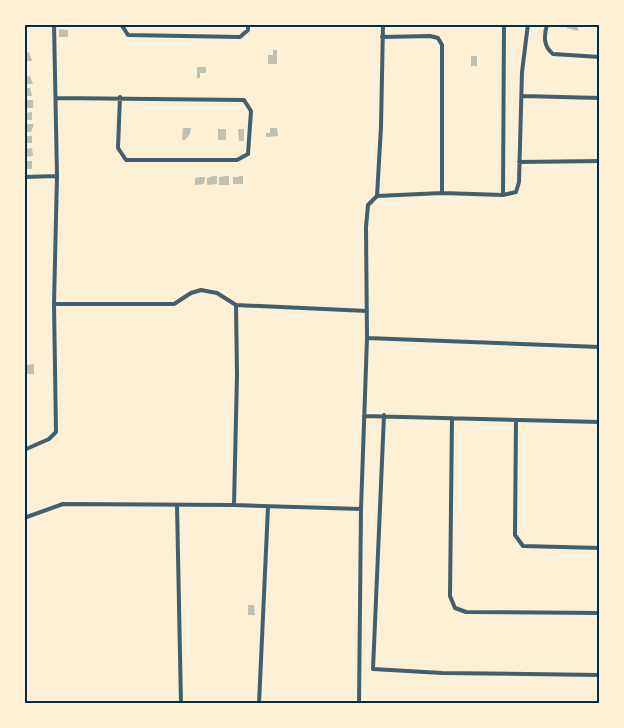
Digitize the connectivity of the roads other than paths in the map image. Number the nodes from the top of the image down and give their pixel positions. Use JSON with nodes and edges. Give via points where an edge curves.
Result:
{"nodes":[{"id":1,"x":54,"y":24,"type":"edge"},
{"id":2,"x":121,"y":24,"type":"edge"},
{"id":3,"x":248,"y":24,"type":"edge"},
{"id":4,"x":382,"y":24,"type":"edge"},
{"id":5,"x":504,"y":24,"type":"edge"},
{"id":6,"x":528,"y":24,"type":"edge"},
{"id":7,"x":547,"y":24,"type":"edge"},
{"id":8,"x":382,"y":37,"type":"junction"},
{"id":9,"x":600,"y":57,"type":"edge"},
{"id":10,"x":522,"y":96,"type":"junction"},
{"id":11,"x":120,"y":97,"type":"junction"},
{"id":12,"x":57,"y":98,"type":"junction"},
{"id":13,"x":600,"y":98,"type":"edge"},
{"id":14,"x":600,"y":160,"type":"edge"},
{"id":15,"x":519,"y":162,"type":"junction"},
{"id":16,"x":57,"y":176,"type":"junction"},
{"id":17,"x":24,"y":177,"type":"edge"},
{"id":18,"x":442,"y":193,"type":"junction"},
{"id":19,"x":502,"y":195,"type":"junction"},
{"id":20,"x":377,"y":196,"type":"junction"},
{"id":21,"x":54,"y":304,"type":"junction"},
{"id":22,"x":236,"y":305,"type":"junction"},
{"id":23,"x":367,"y":311,"type":"junction"},
{"id":24,"x":368,"y":338,"type":"junction"},
{"id":25,"x":600,"y":346,"type":"edge"},
{"id":26,"x":364,"y":416,"type":"junction"},
{"id":27,"x":384,"y":416,"type":"junction"},
{"id":28,"x":452,"y":418,"type":"junction"},
{"id":29,"x":516,"y":421,"type":"junction"},
{"id":30,"x":600,"y":422,"type":"edge"},
{"id":31,"x":24,"y":450,"type":"edge"},
{"id":32,"x":177,"y":505,"type":"junction"},
{"id":33,"x":234,"y":505,"type":"junction"},
{"id":34,"x":268,"y":507,"type":"junction"},
{"id":35,"x":361,"y":509,"type":"junction"},
{"id":36,"x":24,"y":518,"type":"edge"},
{"id":37,"x":600,"y":548,"type":"edge"},
{"id":38,"x":600,"y":613,"type":"edge"},
{"id":39,"x":600,"y":675,"type":"edge"},
{"id":40,"x":181,"y":704,"type":"edge"},
{"id":41,"x":259,"y":704,"type":"edge"},
{"id":42,"x":359,"y":704,"type":"edge"}],
"edges":[{"from":1,"to":12,"type":"street"},
{"from":2,"to":3,"type":"street","via":[[128,35],[240,37],[248,30]]},
{"from":4,"to":8,"type":"street"},
{"from":5,"to":19,"type":"street"},
{"from":6,"to":10,"type":"street"},
{"from":7,"to":9,"type":"street","via":[[545,41],[554,54]]},
{"from":8,"to":18,"type":"street","via":[[430,36],[438,38],[442,45]]},
{"from":8,"to":20,"type":"street"},
{"from":10,"to":13,"type":"street"},
{"from":10,"to":15,"type":"street"},
{"from":11,"to":11,"type":"street","via":[[244,100],[251,111],[248,154],[237,160],[126,160],[118,148]]},
{"from":11,"to":12,"type":"street"},
{"from":12,"to":16,"type":"street"},
{"from":14,"to":15,"type":"street"},
{"from":15,"to":19,"type":"street","via":[[516,192]]},
{"from":16,"to":17,"type":"street"},
{"from":16,"to":21,"type":"street"},
{"from":18,"to":19,"type":"street"},
{"from":18,"to":20,"type":"street"},
{"from":20,"to":23,"type":"street","via":[[369,202],[366,215]]},
{"from":21,"to":22,"type":"street","via":[[174,304],[201,290],[217,293]]},
{"from":21,"to":31,"type":"street","via":[[56,432]]},
{"from":22,"to":23,"type":"street"},
{"from":22,"to":33,"type":"street"},
{"from":23,"to":24,"type":"street"},
{"from":24,"to":25,"type":"street"},
{"from":24,"to":26,"type":"street"},
{"from":26,"to":27,"type":"street"},
{"from":26,"to":35,"type":"street"},
{"from":27,"to":28,"type":"street"},
{"from":27,"to":39,"type":"street","via":[[372,669]]},
{"from":28,"to":29,"type":"street"},
{"from":28,"to":38,"type":"street","via":[[450,596],[454,608],[466,612]]},
{"from":29,"to":30,"type":"street"},
{"from":29,"to":37,"type":"street","via":[[515,535],[523,546]]},
{"from":32,"to":33,"type":"street"},
{"from":32,"to":36,"type":"street","via":[[63,504]]},
{"from":32,"to":40,"type":"street"},
{"from":33,"to":34,"type":"street"},
{"from":34,"to":35,"type":"street"},
{"from":34,"to":41,"type":"street"},
{"from":35,"to":42,"type":"street"}]}
